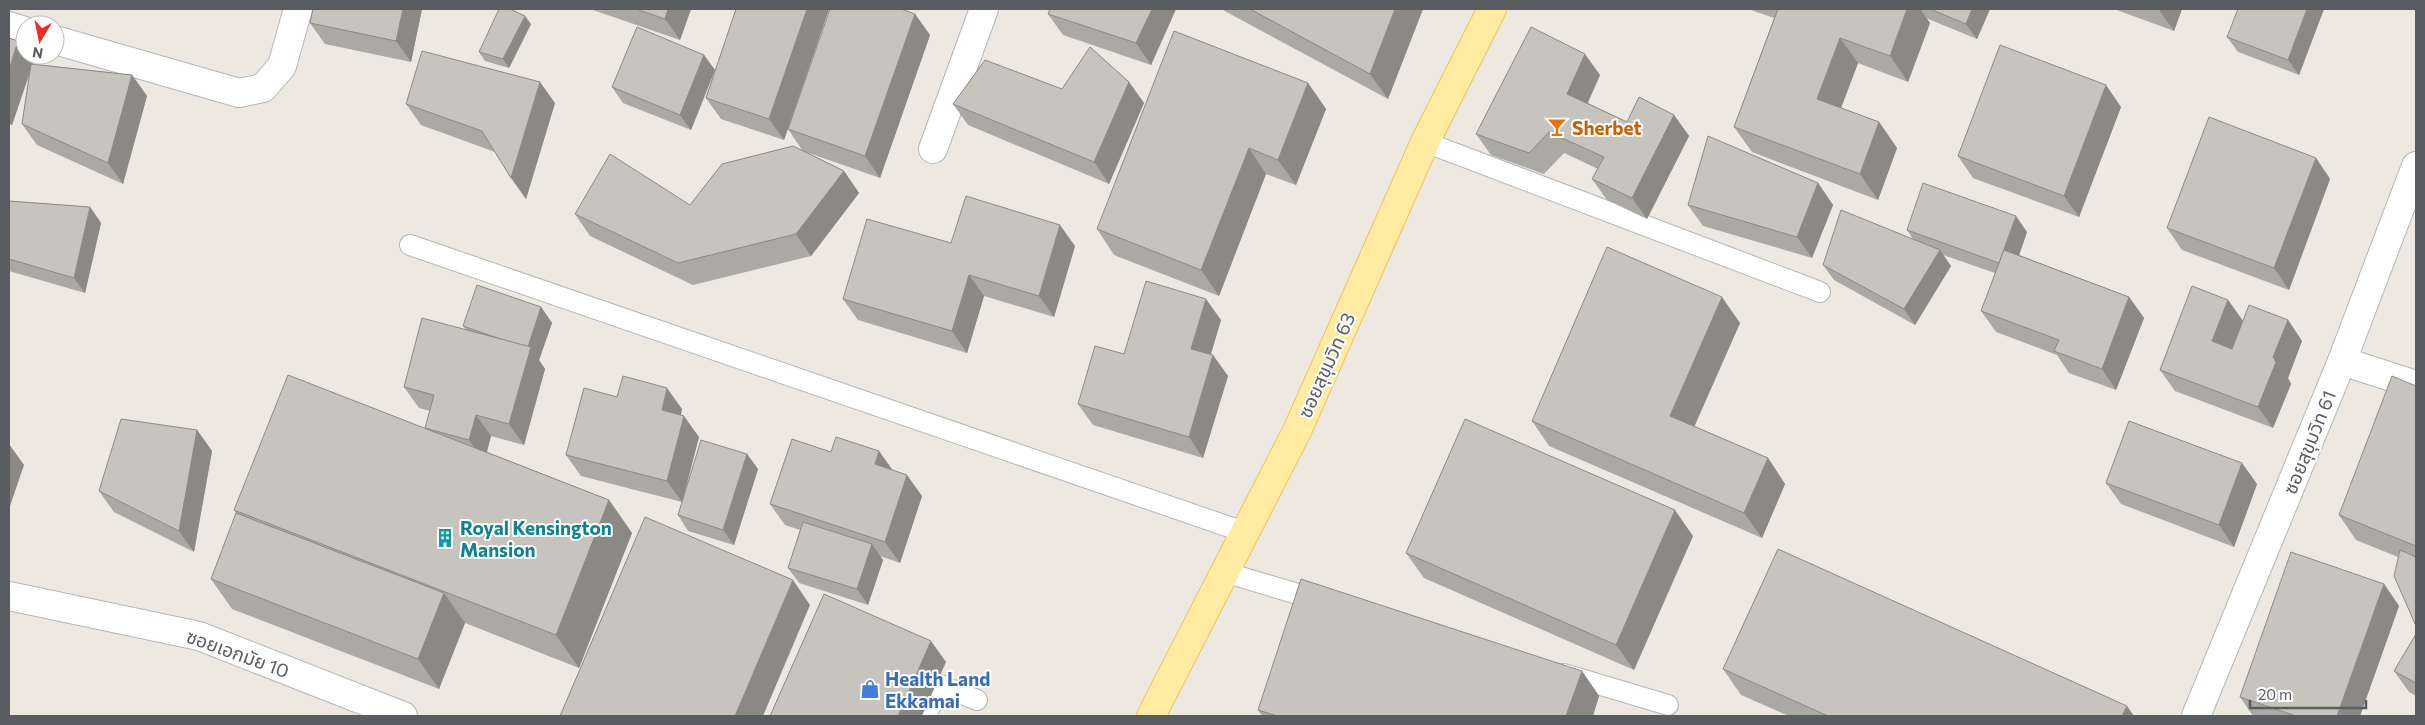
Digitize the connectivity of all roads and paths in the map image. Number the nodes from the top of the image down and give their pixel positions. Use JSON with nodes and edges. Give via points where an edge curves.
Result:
{"nodes":[{"id":1,"x":298,"y":9,"type":"edge"},
{"id":2,"x":984,"y":9,"type":"edge"},
{"id":3,"x":1492,"y":9,"type":"edge"},
{"id":4,"x":65,"y":43,"type":"edge"},
{"id":5,"x":1425,"y":142,"type":"junction"},
{"id":6,"x":932,"y":150,"type":"dead end"},
{"id":7,"x":2416,"y":166,"type":"edge"},
{"id":8,"x":410,"y":245,"type":"dead end"},
{"id":9,"x":1820,"y":292,"type":"dead end"},
{"id":10,"x":2342,"y":361,"type":"junction"},
{"id":11,"x":2416,"y":385,"type":"edge"},
{"id":12,"x":1244,"y":532,"type":"junction"},
{"id":13,"x":1224,"y":572,"type":"junction"},
{"id":14,"x":9,"y":596,"type":"edge"},
{"id":15,"x":1338,"y":606,"type":"edge"},
{"id":16,"x":1545,"y":668,"type":"edge"},
{"id":17,"x":977,"y":700,"type":"dead end"},
{"id":18,"x":1668,"y":705,"type":"dead end"},
{"id":19,"x":403,"y":716,"type":"edge"},
{"id":20,"x":926,"y":716,"type":"edge"},
{"id":21,"x":1151,"y":716,"type":"edge"},
{"id":22,"x":2196,"y":716,"type":"edge"}],
"edges":[{"from":1,"to":4,"type":"street","via":[[282,66],[263,88],[239,93]]},
{"from":2,"to":6,"type":"street"},
{"from":3,"to":5,"type":"main road","name":"ซอยสุขุมวิท 63"},
{"from":5,"to":9,"type":"lane"},
{"from":5,"to":12,"type":"main road","name":"ซอยสุขุมวิท 63","via":[[1297,431]]},
{"from":7,"to":10,"type":"street","name":"ซอยสุขุมวิท 61"},
{"from":8,"to":12,"type":"lane"},
{"from":10,"to":11,"type":"street"},
{"from":10,"to":22,"type":"street","name":"ซอยสุขุมวิท 61"},
{"from":12,"to":13,"type":"main road","name":"ซอยสุขุมวิท 63"},
{"from":13,"to":15,"type":"lane"},
{"from":13,"to":21,"type":"main road","name":"ซอยสุขุมวิท 63"},
{"from":14,"to":19,"type":"street","name":"ซอยเอกมัย 10","via":[[199,636]]},
{"from":16,"to":18,"type":"lane"},
{"from":17,"to":20,"type":"lane","via":[[940,685]]}]}
